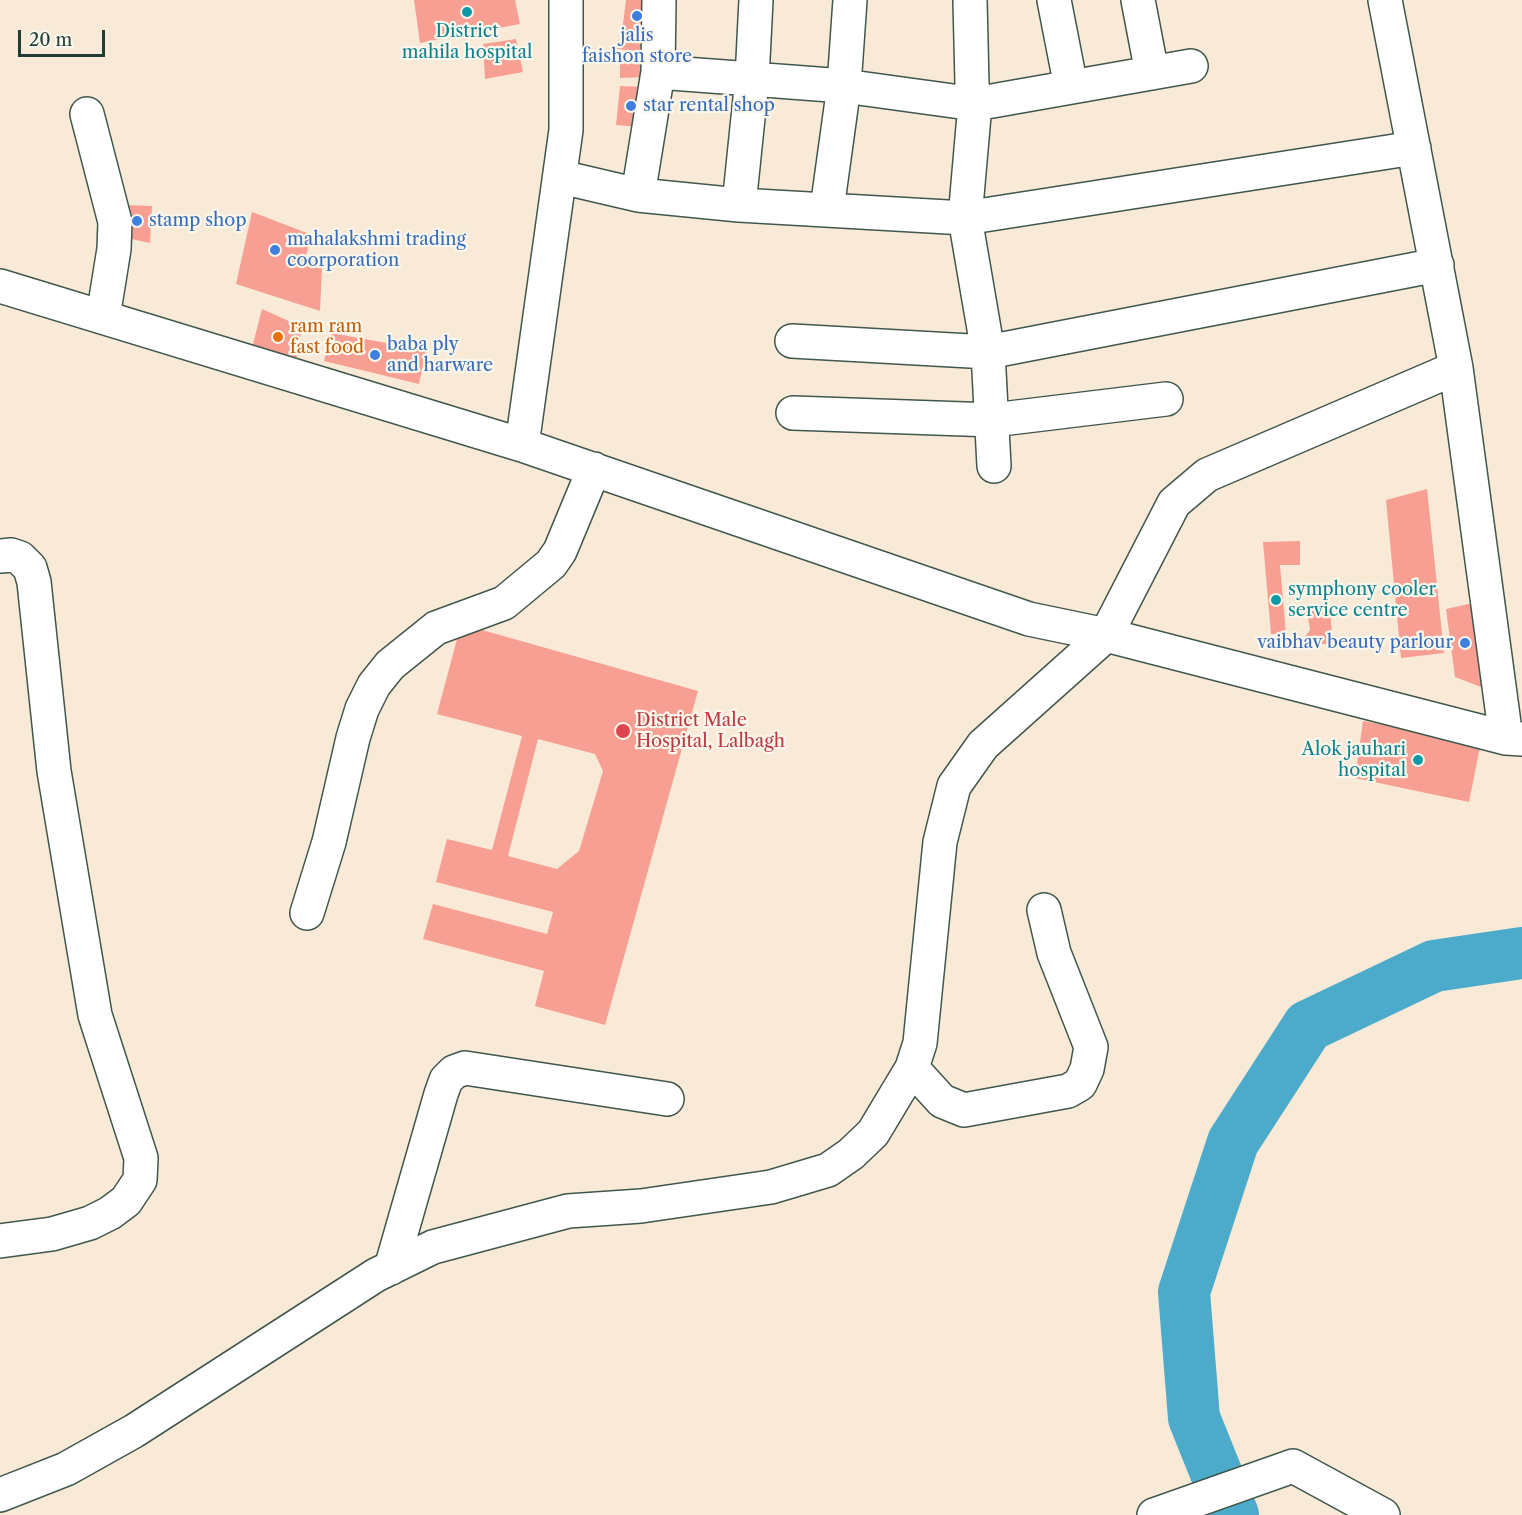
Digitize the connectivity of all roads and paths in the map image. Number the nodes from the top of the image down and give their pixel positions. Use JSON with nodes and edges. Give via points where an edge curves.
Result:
{"nodes":[{"id":1,"x":566,"y":0,"type":"edge"},
{"id":2,"x":659,"y":0,"type":"edge"},
{"id":3,"x":756,"y":0,"type":"edge"},
{"id":4,"x":850,"y":0,"type":"edge"},
{"id":5,"x":970,"y":0,"type":"edge"},
{"id":6,"x":1053,"y":0,"type":"edge"},
{"id":7,"x":1138,"y":0,"type":"edge"},
{"id":8,"x":1385,"y":0,"type":"edge"},
{"id":9,"x":1191,"y":66,"type":"dead end"},
{"id":10,"x":658,"y":72,"type":"junction"},
{"id":11,"x":1152,"y":73,"type":"junction"},
{"id":12,"x":752,"y":79,"type":"junction"},
{"id":13,"x":844,"y":86,"type":"junction"},
{"id":14,"x":1071,"y":87,"type":"junction"},
{"id":15,"x":975,"y":104,"type":"junction"},
{"id":16,"x":87,"y":114,"type":"dead end"},
{"id":17,"x":1414,"y":148,"type":"junction"},
{"id":18,"x":561,"y":177,"type":"junction"},
{"id":19,"x":638,"y":195,"type":"junction"},
{"id":20,"x":739,"y":205,"type":"junction"},
{"id":21,"x":827,"y":209,"type":"junction"},
{"id":22,"x":965,"y":218,"type":"junction"},
{"id":23,"x":1437,"y":265,"type":"junction"},
{"id":24,"x":0,"y":286,"type":"edge"},
{"id":25,"x":103,"y":317,"type":"junction"},
{"id":26,"x":792,"y":341,"type":"dead end"},
{"id":27,"x":988,"y":352,"type":"junction"},
{"id":28,"x":1456,"y":368,"type":"junction"},
{"id":29,"x":1166,"y":399,"type":"dead end"},
{"id":30,"x":793,"y":413,"type":"dead end"},
{"id":31,"x":993,"y":420,"type":"junction"},
{"id":32,"x":522,"y":445,"type":"junction"},
{"id":33,"x":994,"y":466,"type":"dead end"},
{"id":34,"x":594,"y":469,"type":"junction"},
{"id":35,"x":0,"y":556,"type":"edge"},
{"id":36,"x":1106,"y":635,"type":"junction"},
{"id":37,"x":1514,"y":739,"type":"edge"},
{"id":38,"x":1044,"y":910,"type":"dead end"},
{"id":39,"x":307,"y":913,"type":"dead end"},
{"id":40,"x":912,"y":1068,"type":"junction"},
{"id":41,"x":667,"y":1099,"type":"dead end"},
{"id":42,"x":0,"y":1241,"type":"edge"},
{"id":43,"x":391,"y":1268,"type":"junction"},
{"id":44,"x":0,"y":1495,"type":"edge"},
{"id":45,"x":0,"y":1510,"type":"edge"},
{"id":46,"x":8,"y":1515,"type":"edge"},
{"id":47,"x":1154,"y":1515,"type":"edge"},
{"id":48,"x":1383,"y":1515,"type":"edge"}],
"edges":[{"from":1,"to":18,"type":"street","via":[[566,130]]},
{"from":2,"to":10,"type":"street"},
{"from":3,"to":12,"type":"street"},
{"from":4,"to":13,"type":"street"},
{"from":5,"to":15,"type":"street"},
{"from":6,"to":14,"type":"street"},
{"from":7,"to":11,"type":"street"},
{"from":8,"to":17,"type":"street"},
{"from":9,"to":11,"type":"street"},
{"from":10,"to":12,"type":"street"},
{"from":10,"to":19,"type":"street"},
{"from":11,"to":14,"type":"street"},
{"from":12,"to":13,"type":"street"},
{"from":12,"to":20,"type":"street"},
{"from":13,"to":15,"type":"street"},
{"from":13,"to":21,"type":"street"},
{"from":14,"to":15,"type":"street"},
{"from":15,"to":22,"type":"street"},
{"from":16,"to":25,"type":"street","via":[[115,222]]},
{"from":17,"to":22,"type":"street"},
{"from":17,"to":23,"type":"street"},
{"from":18,"to":19,"type":"street"},
{"from":18,"to":32,"type":"street"},
{"from":19,"to":20,"type":"street"},
{"from":20,"to":21,"type":"street"},
{"from":21,"to":22,"type":"street"},
{"from":22,"to":27,"type":"street"},
{"from":23,"to":27,"type":"street"},
{"from":23,"to":28,"type":"street"},
{"from":24,"to":25,"type":"street"},
{"from":25,"to":32,"type":"street"},
{"from":26,"to":27,"type":"street"},
{"from":27,"to":31,"type":"street"},
{"from":28,"to":36,"type":"street","via":[[1207,475],[1174,503]]},
{"from":28,"to":37,"type":"street"},
{"from":29,"to":31,"type":"street"},
{"from":30,"to":31,"type":"street"},
{"from":31,"to":33,"type":"street"},
{"from":32,"to":34,"type":"street"},
{"from":34,"to":36,"type":"street","via":[[1029,619]]},
{"from":34,"to":39,"type":"street","via":[[551,564],[504,603],[436,628],[390,665],[375,685],[352,738],[329,842]]},
{"from":35,"to":42,"type":"street","via":[[20,558],[30,568],[34,582],[54,771],[95,1015],[141,1158],[140,1180],[126,1201],[110,1213],[52,1234]]},
{"from":36,"to":37,"type":"street"},
{"from":36,"to":40,"type":"street","via":[[983,744],[954,786],[940,842],[920,1043]]},
{"from":38,"to":40,"type":"street","via":[[1054,953],[1091,1047],[1080,1084],[1068,1091],[963,1110],[942,1101]]},
{"from":40,"to":43,"type":"street","via":[[873,1133],[828,1170],[771,1187],[640,1206],[568,1211],[433,1247]]},
{"from":41,"to":43,"type":"street","via":[[465,1068],[454,1072],[441,1094]]},
{"from":43,"to":44,"type":"street","via":[[134,1431],[66,1468]]},
{"from":45,"to":46,"type":"street"},
{"from":47,"to":48,"type":"street","via":[[1293,1467]]}]}
